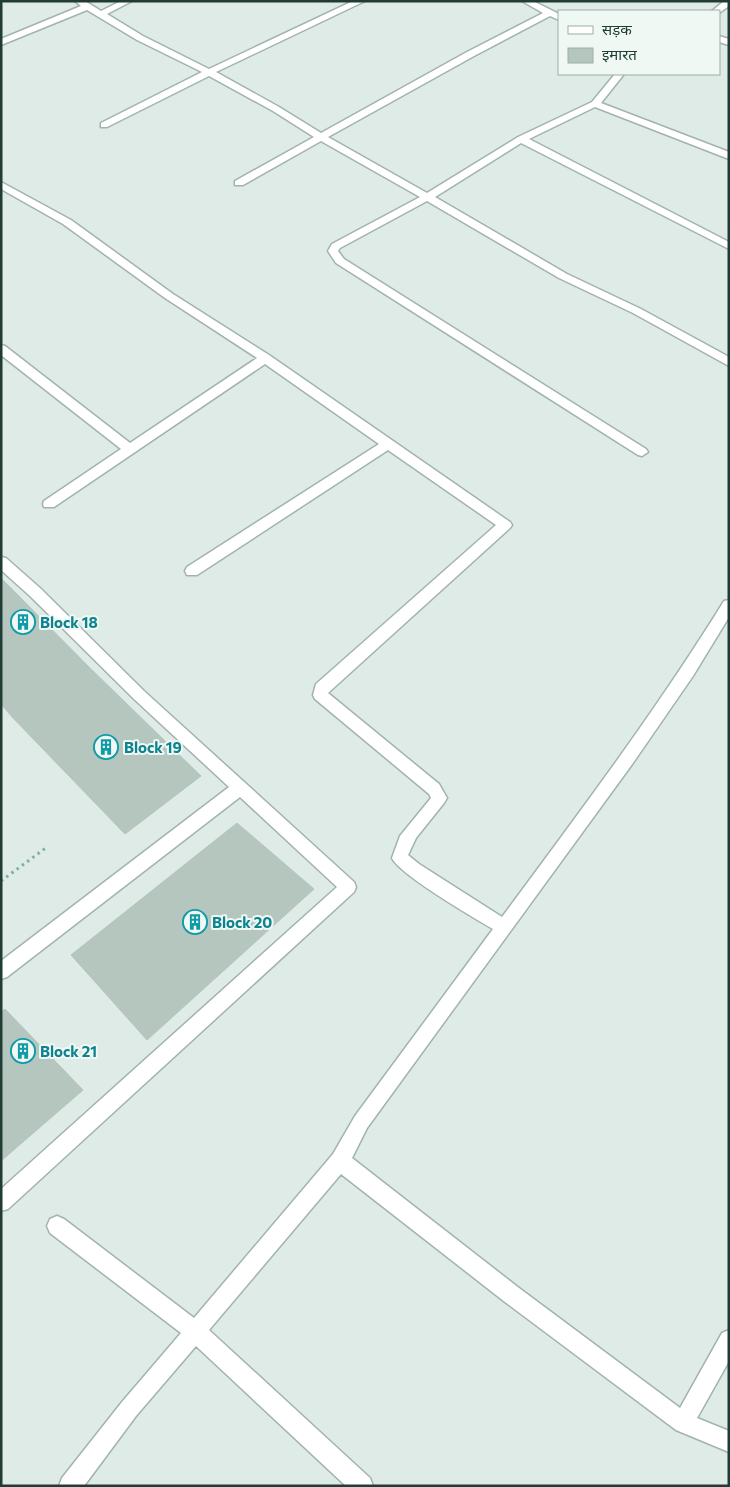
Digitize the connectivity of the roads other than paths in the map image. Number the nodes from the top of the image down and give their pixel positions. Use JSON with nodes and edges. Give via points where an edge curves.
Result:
{"nodes":[{"id":1,"x":128,"y":1,"type":"edge"},
{"id":2,"x":361,"y":1,"type":"edge"},
{"id":3,"x":526,"y":1,"type":"edge"},
{"id":4,"x":729,"y":2,"type":"edge"},
{"id":5,"x":84,"y":4,"type":"edge"},
{"id":6,"x":717,"y":10,"type":"edge"},
{"id":7,"x":549,"y":13,"type":"junction"},
{"id":8,"x":101,"y":14,"type":"junction"},
{"id":9,"x":558,"y":17,"type":"edge"},
{"id":10,"x":1,"y":42,"type":"edge"},
{"id":11,"x":209,"y":72,"type":"junction"},
{"id":12,"x":619,"y":75,"type":"edge"},
{"id":13,"x":595,"y":104,"type":"junction"},
{"id":14,"x":104,"y":125,"type":"dead end"},
{"id":15,"x":322,"y":138,"type":"junction"},
{"id":16,"x":521,"y":139,"type":"junction"},
{"id":17,"x":729,"y":156,"type":"edge"},
{"id":18,"x":239,"y":183,"type":"dead end"},
{"id":19,"x":1,"y":185,"type":"edge"},
{"id":20,"x":428,"y":197,"type":"junction"},
{"id":21,"x":729,"y":246,"type":"edge"},
{"id":22,"x":1,"y":349,"type":"edge"},
{"id":23,"x":265,"y":358,"type":"junction"},
{"id":24,"x":729,"y":362,"type":"edge"},
{"id":25,"x":388,"y":444,"type":"junction"},
{"id":26,"x":131,"y":450,"type":"junction"},
{"id":27,"x":642,"y":452,"type":"dead end"},
{"id":28,"x":49,"y":504,"type":"dead end"},
{"id":29,"x":1,"y":562,"type":"edge"},
{"id":30,"x":192,"y":571,"type":"dead end"},
{"id":31,"x":729,"y":605,"type":"edge"},
{"id":32,"x":240,"y":788,"type":"junction"},
{"id":33,"x":505,"y":928,"type":"junction"},
{"id":34,"x":1,"y":970,"type":"edge"},
{"id":35,"x":340,"y":1161,"type":"junction"},
{"id":36,"x":1,"y":1202,"type":"edge"},
{"id":37,"x":57,"y":1226,"type":"dead end"},
{"id":38,"x":195,"y":1331,"type":"junction"},
{"id":39,"x":729,"y":1340,"type":"edge"},
{"id":40,"x":683,"y":1423,"type":"junction"},
{"id":41,"x":729,"y":1442,"type":"edge"},
{"id":42,"x":70,"y":1486,"type":"edge"},
{"id":43,"x":362,"y":1486,"type":"edge"}],
"edges":[{"from":1,"to":8,"type":"street"},
{"from":2,"to":11,"type":"street"},
{"from":3,"to":7,"type":"street"},
{"from":4,"to":6,"type":"street"},
{"from":5,"to":8,"type":"street"},
{"from":5,"to":10,"type":"street"},
{"from":7,"to":9,"type":"street"},
{"from":7,"to":15,"type":"street","via":[[426,76]]},
{"from":8,"to":11,"type":"street","via":[[140,38]]},
{"from":11,"to":14,"type":"street"},
{"from":11,"to":15,"type":"street"},
{"from":12,"to":13,"type":"street"},
{"from":13,"to":16,"type":"street"},
{"from":13,"to":17,"type":"street"},
{"from":15,"to":18,"type":"street"},
{"from":15,"to":20,"type":"street"},
{"from":16,"to":20,"type":"street"},
{"from":16,"to":21,"type":"street"},
{"from":19,"to":23,"type":"street","via":[[67,222],[169,296]]},
{"from":20,"to":24,"type":"street","via":[[563,276],[637,311]]},
{"from":20,"to":27,"type":"street","via":[[336,246],[333,251],[346,265]]},
{"from":22,"to":26,"type":"street"},
{"from":23,"to":25,"type":"street"},
{"from":23,"to":26,"type":"street"},
{"from":25,"to":30,"type":"street"},
{"from":25,"to":33,"type":"street","via":[[505,525],[321,688],[320,694],[434,789],[439,798],[434,808],[404,840],[400,858]]},
{"from":26,"to":28,"type":"street"},
{"from":29,"to":32,"type":"street"},
{"from":31,"to":33,"type":"street","via":[[634,751]]},
{"from":32,"to":34,"type":"street"},
{"from":32,"to":36,"type":"street","via":[[348,887]]},
{"from":33,"to":35,"type":"street","via":[[361,1122]]},
{"from":35,"to":38,"type":"street"},
{"from":35,"to":40,"type":"street"},
{"from":37,"to":38,"type":"street"},
{"from":38,"to":42,"type":"street"},
{"from":38,"to":43,"type":"street"},
{"from":39,"to":40,"type":"street"},
{"from":40,"to":41,"type":"street"}]}
